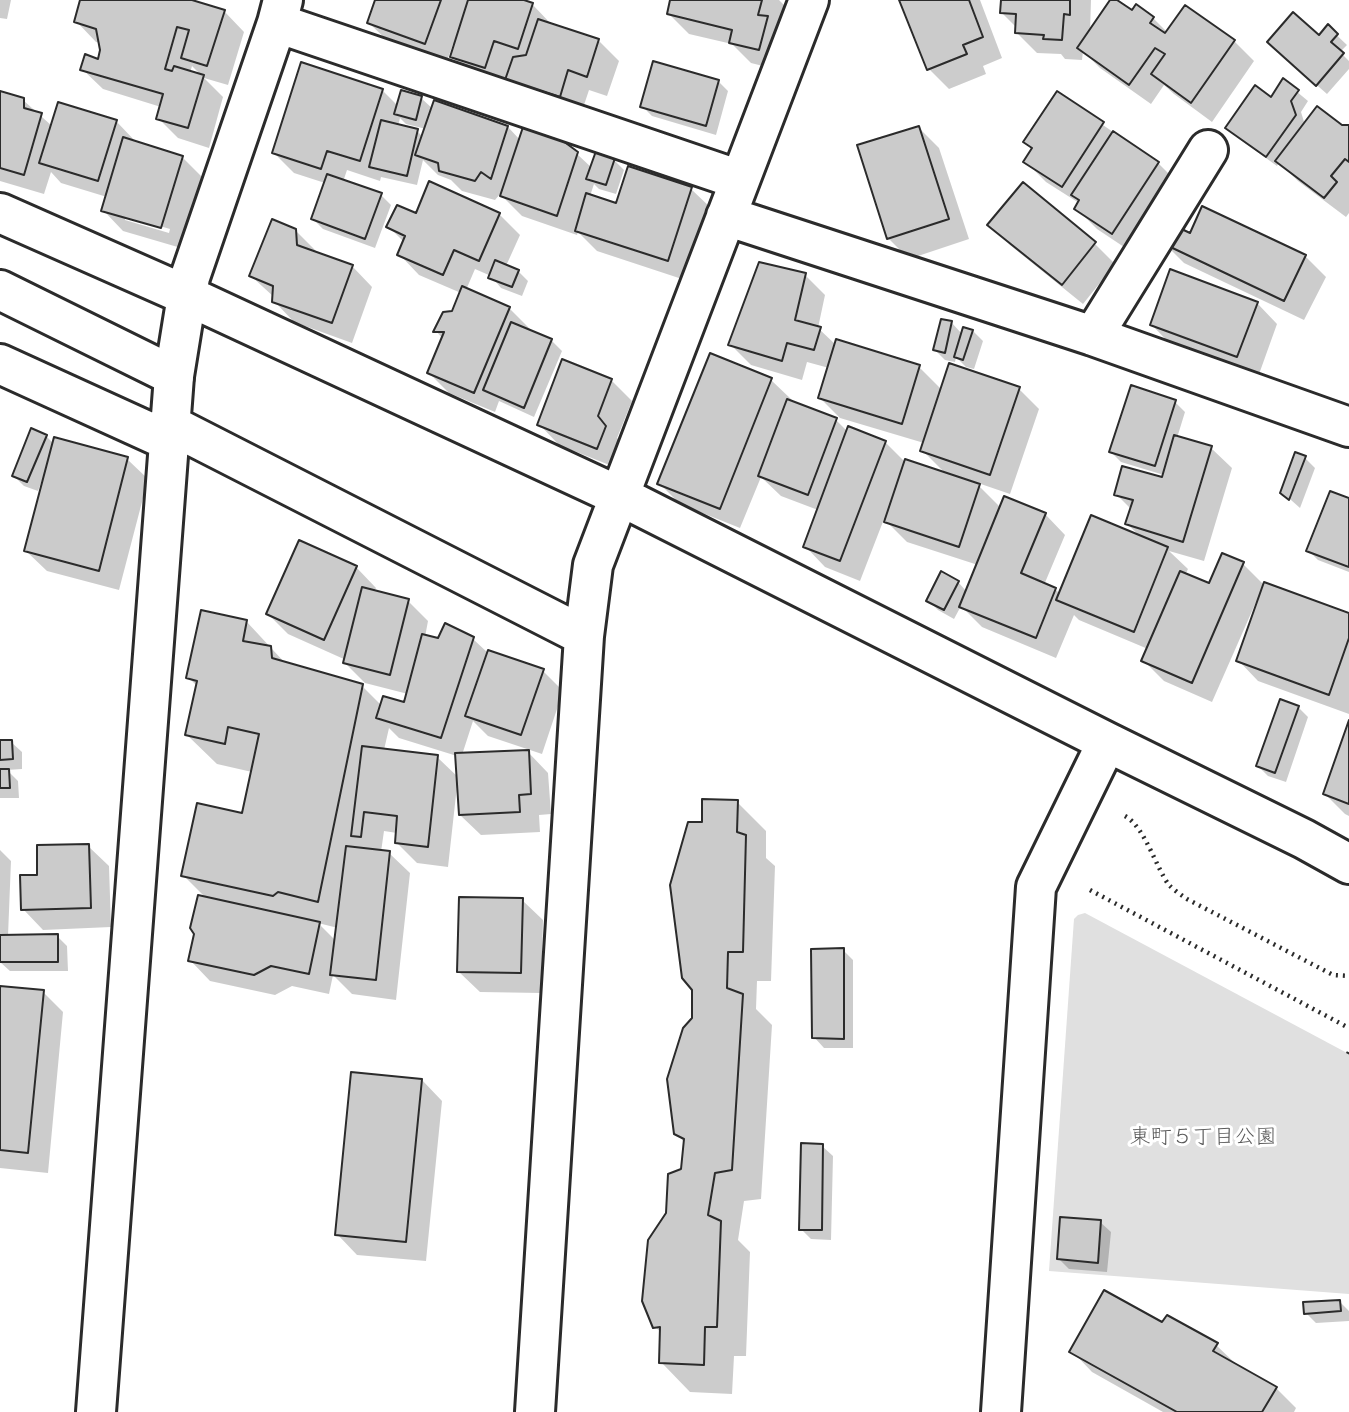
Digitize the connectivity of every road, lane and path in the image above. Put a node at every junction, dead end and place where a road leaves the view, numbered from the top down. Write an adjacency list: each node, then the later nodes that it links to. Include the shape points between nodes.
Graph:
1 (809, 0): 4 (street)
2 (280, 11): 4 (street); 8 (street, via 190,277)
3 (1208, 150): 9 (street)
4 (740, 180): 6 (street)
5 (0, 213): 8 (street)
6 (726, 216): 9 (street); 14 (street)
7 (0, 290): 11 (street)
8 (188, 296): 11 (street); 14 (street)
9 (1093, 336): 12 (street)
10 (0, 364): 13 (street)
11 (159, 368): 13 (street)
12 (1349, 427)
13 (170, 433): 15 (street); 22 (street)
14 (618, 496): 15 (street, via 593,565); 16 (street)
15 (584, 636): 23 (street)
16 (1107, 742): 17 (street); 18 (street)
17 (1083, 791): 19 (street); 20 (path, via 1131,819 1169,885 1186,899 1333,975)
18 (1349, 864)
19 (1046, 866): 21 (path); 24 (street, via 1037,887)
20 (1349, 976)
21 (1349, 1028)
22 (96, 1412)
23 (535, 1412)
24 (1001, 1412)

